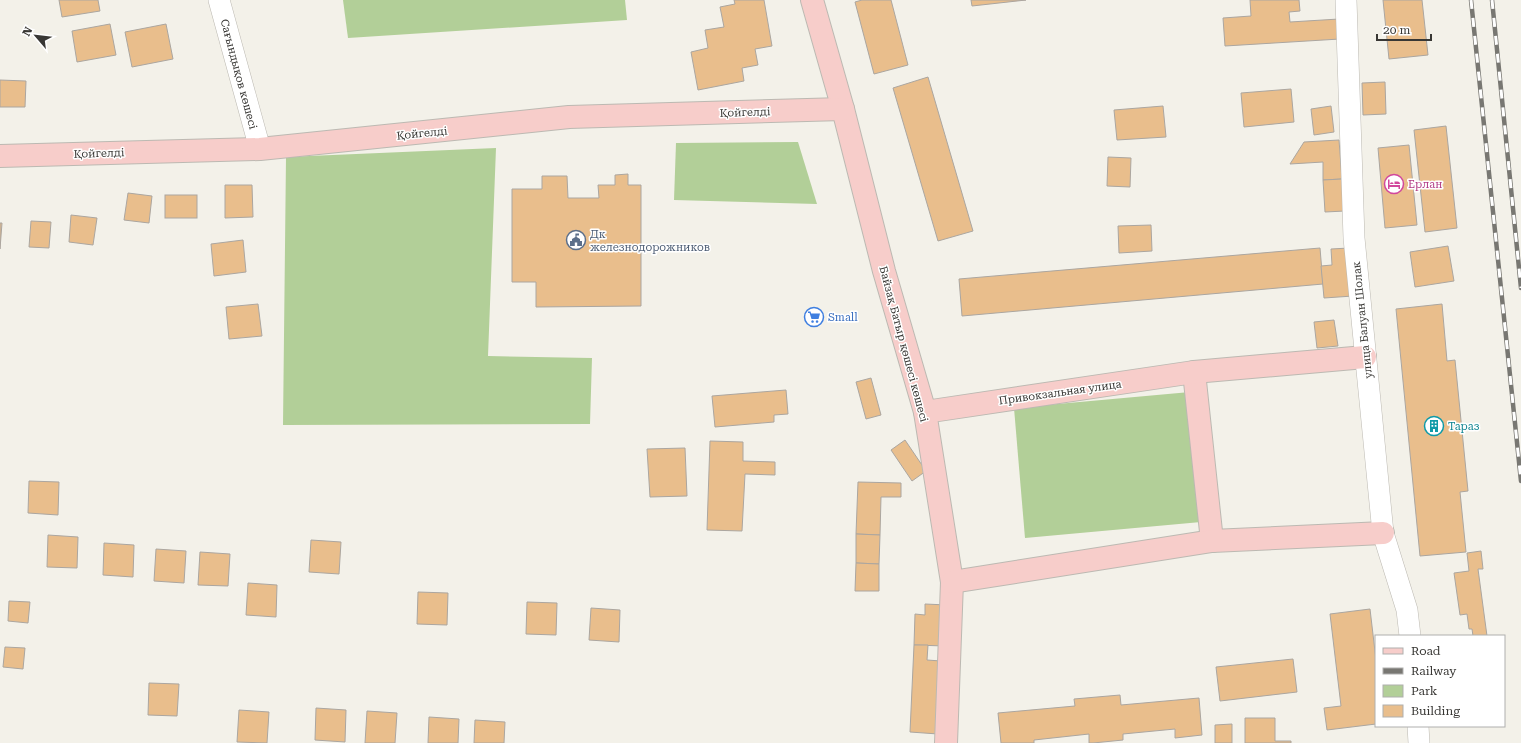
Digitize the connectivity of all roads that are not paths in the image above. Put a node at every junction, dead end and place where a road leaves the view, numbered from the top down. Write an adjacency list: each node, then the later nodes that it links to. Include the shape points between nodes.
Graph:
1 (219, 0): 5 (street, Сағындықов көшесі)
2 (812, 0): 4 (street, Байзақ Батыр қөшесі көшесі)
3 (1346, 0): 7 (street, улица Балуан Шолак, via 1354,238)
4 (843, 109): 5 (street, Қойгелді, via 569,117); 9 (street, Байзақ Батыр қөшесі көшесі, via 884,271)
5 (260, 149): 6 (street, Қойгелді)
6 (0, 156)
7 (1365, 357): 8 (street, Привокзальная улица); 10 (street, улица Балуан Шолак)
8 (1194, 372): 9 (street, Привокзальная улица); 11 (street)
9 (925, 412): 12 (street, Байзақ Батыр қөшесі көшесі)
10 (1383, 532): 11 (street); 13 (street, улица Балуан Шолак, via 1407,610)
11 (1212, 541): 12 (street)
12 (952, 582): 15 (street, Байзақ Батыр қөшесі көшесі)
13 (1410, 635)
14 (1418, 727): 16 (street)
15 (946, 743)
16 (1419, 743)

